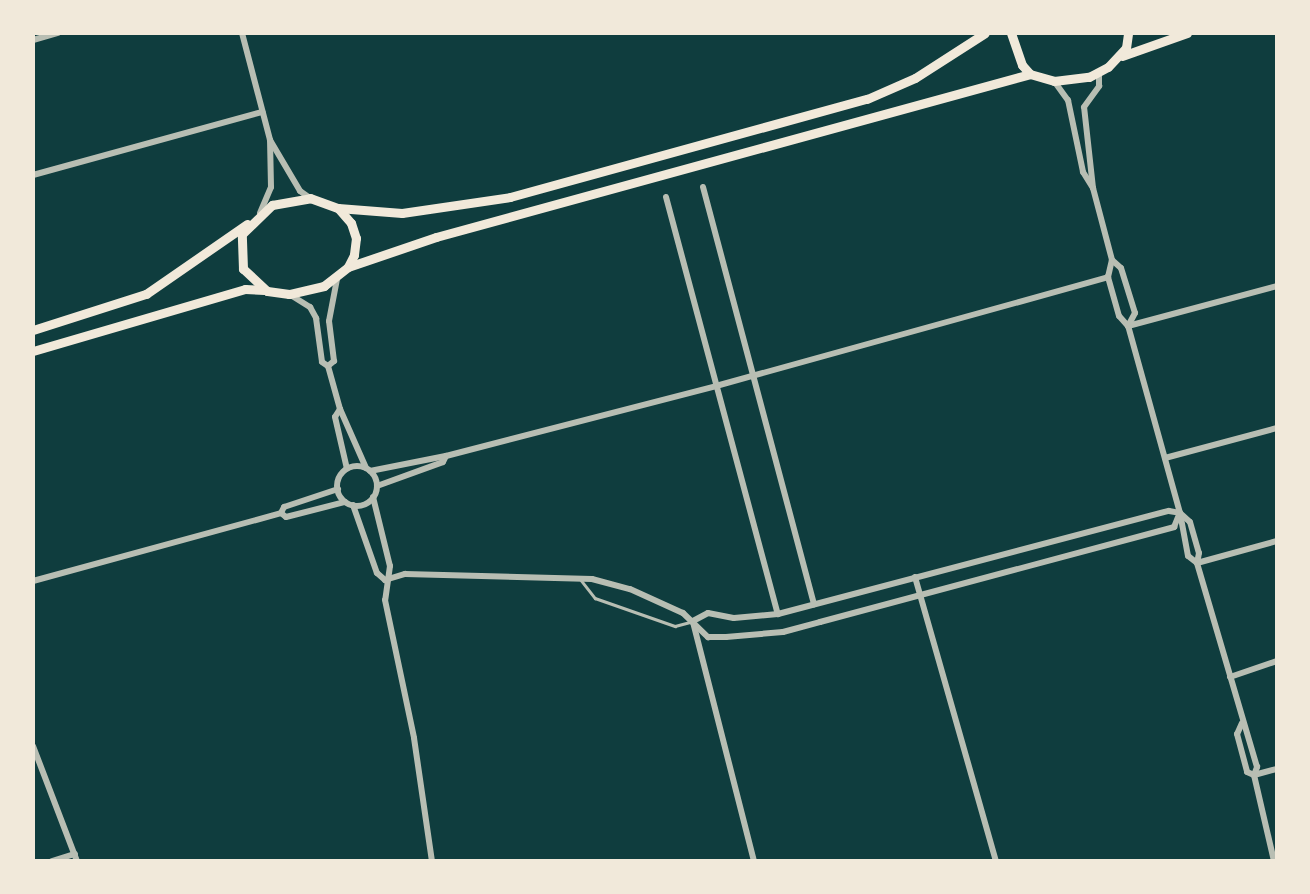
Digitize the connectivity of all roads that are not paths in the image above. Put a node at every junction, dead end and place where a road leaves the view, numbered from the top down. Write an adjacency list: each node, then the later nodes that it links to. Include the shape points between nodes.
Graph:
1 (58, 33): 7 (street)
2 (242, 33): 12 (street)
3 (985, 33): 19 (main road, via 915,78 867,99 510,197 402,213)
4 (1011, 33): 10 (main road, via 1014,54)
5 (1128, 33): 8 (main road, via 1126,48)
6 (1187, 33): 8 (main road)
7 (33, 40)
8 (1117, 58): 9 (main road)
9 (1099, 72): 11 (main road); 16 (street, via 1099,86 1084,107)
10 (1030, 74): 11 (main road); 23 (main road, via 436,237)
11 (1054, 81): 16 (street, via 1068,100 1083,172)
12 (262, 112): 13 (street); 14 (street)
13 (270, 140): 18 (street, via 300,191); 20 (street, via 271,187)
14 (33, 175)
15 (703, 187): 33 (street)
16 (1093, 188): 22 (street)
17 (666, 197): 34 (street)
18 (310, 198): 19 (main road); 20 (main road, via 272,205)
19 (338, 208): 23 (main road, via 356,238)
20 (260, 213): 21 (main road)
21 (248, 223): 27 (main road, via 239,257 250,279); 30 (main road, via 146,294)
22 (1112, 260): 24 (street); 29 (street, via 1121,268 1135,313)
23 (348, 267): 25 (main road)
24 (1108, 277): 29 (street, via 1119,316); 33 (street)
25 (337, 279): 28 (main road); 32 (street, via 329,321 334,361)
26 (1277, 286): 29 (street)
27 (267, 291): 28 (main road); 31 (main road, via 245,289)
28 (289, 294): 32 (street, via 310,307 322,362)
29 (1128, 326): 38 (street)
30 (33, 330)
31 (33, 351)
32 (328, 366): 35 (street)
33 (750, 376): 34 (street); 55 (street)
34 (716, 386): 37 (street); 56 (street)
35 (340, 409): 39 (street, via 335,417); 40 (street)
36 (1277, 428): 38 (street)
37 (446, 457): 40 (street); 41 (street, via 443,463)
38 (1165, 458): 47 (street)
39 (347, 469): 40 (street); 42 (street)
40 (368, 469): 41 (street)
41 (377, 486): 43 (street)
42 (338, 489): 44 (street); 46 (street, via 284,507)
43 (373, 497): 45 (street); 52 (street, via 390,566)
44 (345, 502): 45 (street); 46 (street, via 286,517)
45 (353, 505): 52 (street, via 377,573)
46 (281, 513): 53 (street)
47 (1180, 513): 49 (street, via 1188,556); 49 (street, via 1190,522 1199,553); 50 (street, via 1168,511); 54 (street, via 1174,527)
48 (1277, 541): 49 (street)
49 (1197, 563): 59 (street)
50 (915, 577): 54 (street); 55 (street)
51 (580, 578): 52 (street, via 405,574); 57 (street, via 630,589); 57 (lane, via 595,598 675,626)
52 (385, 580): 67 (street)
53 (33, 581)
54 (921, 593): 57 (street, via 783,632 708,636); 69 (street)
55 (814, 604): 56 (street)
56 (778, 614): 57 (street, via 734,618 708,613)
57 (693, 621): 68 (street)
58 (1277, 661): 59 (street)
59 (1230, 677): 60 (street)
60 (1242, 723): 63 (street, via 1257,767); 63 (street, via 1237,734 1247,772)
61 (33, 746): 65 (street)
62 (1277, 769): 63 (street)
63 (1254, 775): 64 (street)
64 (1274, 846): 70 (street)
65 (76, 857): 66 (street)
66 (52, 861)
67 (432, 861)
68 (754, 861)
69 (996, 861)
70 (1274, 861)

